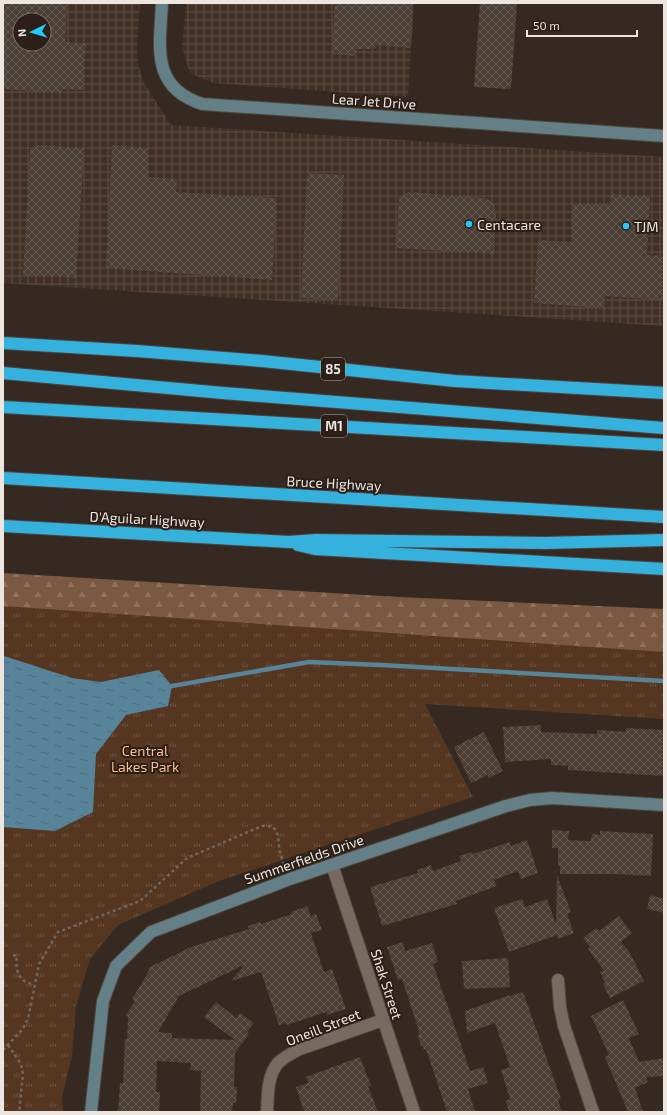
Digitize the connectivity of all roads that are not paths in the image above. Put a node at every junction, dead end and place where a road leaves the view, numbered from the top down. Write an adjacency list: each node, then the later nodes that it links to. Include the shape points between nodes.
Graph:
1 (162, 3): 2 (street, Lear Jet Drive, via 162,68 174,88 202,104)
2 (664, 136)
3 (3, 344): 5 (highway, 85, via 262,361 455,381)
4 (3, 373): 7 (highway)
5 (664, 393)
6 (3, 407): 8 (highway, M1)
7 (664, 428)
8 (664, 445)
9 (3, 478): 10 (highway, Bruce Highway)
10 (664, 517)
11 (3, 526): 13 (highway, D'Aguilar Highway)
12 (664, 540): 13 (highway, via 545,543 316,540)
13 (289, 542): 14 (highway, via 315,549)
14 (664, 569)
15 (664, 805): 16 (street, Summerfields Drive, via 552,798 530,800)
16 (332, 865): 18 (street, Shak Street); 19 (street, Summerfields Drive, via 151,932 116,966 103,1001)
17 (558, 980): 22 (street, via 564,1026)
18 (383, 1020): 20 (street, Oneill Street, via 300,1049 278,1063 272,1073); 21 (street, Shak Street)
19 (91, 1112)
20 (267, 1112)
21 (414, 1112)
22 (593, 1112)

